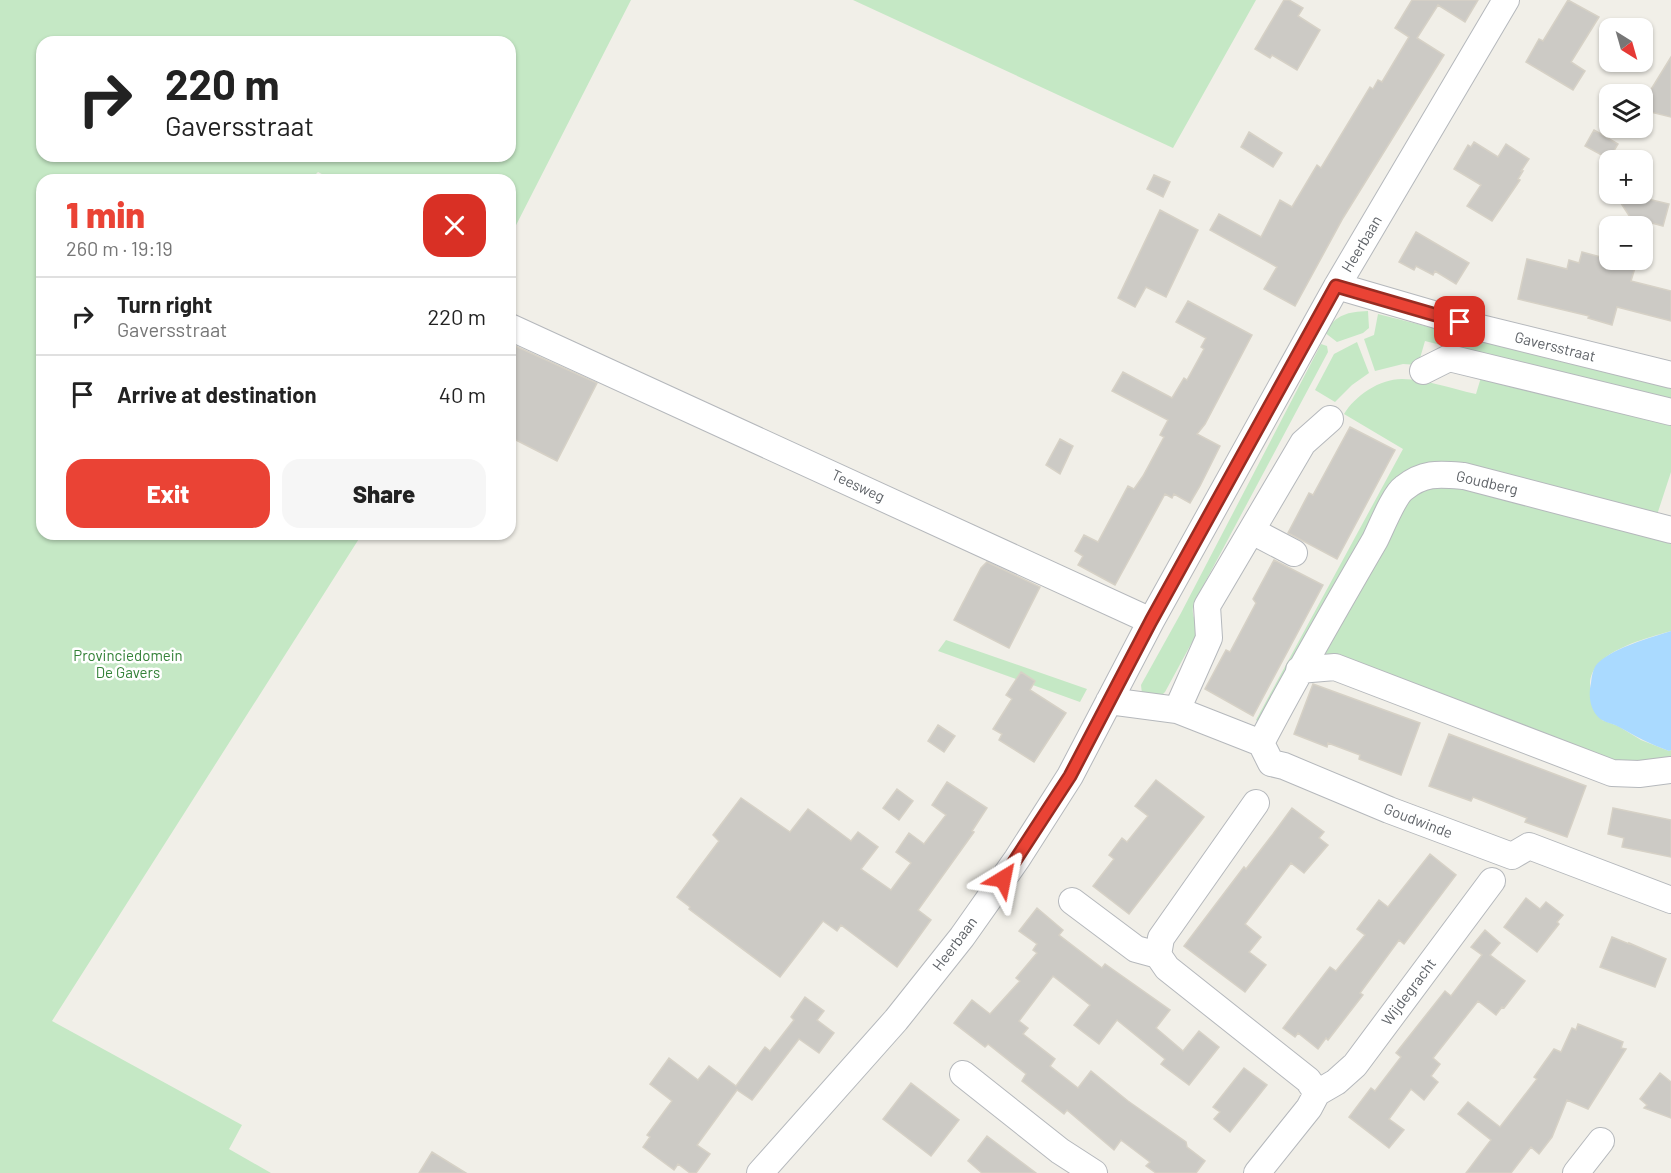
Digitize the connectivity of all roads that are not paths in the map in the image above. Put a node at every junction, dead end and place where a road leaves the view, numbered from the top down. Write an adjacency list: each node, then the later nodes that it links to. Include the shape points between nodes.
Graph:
1 (1506, 0): 2 (street, Heerbaan)
2 (1336, 286): 5 (street, Gaversstraat, via 1481,328); 11 (street, Heerbaan)
3 (516, 330): 11 (street, Teesweg)
4 (1423, 371): 6 (street, via 1449,358)
5 (1671, 375)
6 (1671, 412)
7 (1330, 419): 9 (street, via 1304,443)
8 (1671, 530): 12 (street, Goudberg, via 1464,476 1435,474 1417,479 1401,490)
9 (1252, 531): 10 (street); 14 (street, via 1207,606 1209,638)
10 (1294, 553)
11 (1151, 621): 13 (street, Heerbaan)
12 (1299, 670): 15 (street, Goudberg); 16 (street, via 1335,667 1612,773)
13 (1109, 701): 14 (street); 26 (street, Heerbaan, via 1070,776 962,937 896,1020)
14 (1176, 710): 15 (street)
15 (1261, 743): 20 (street, Goudwinde, via 1271,763 1389,810 1512,856 1529,846)
16 (1671, 770)
17 (1256, 803): 21 (street, via 1161,938)
18 (1492, 881): 23 (street, Wijdegracht, via 1355,1065)
19 (1072, 901): 21 (street, via 1136,949)
20 (1671, 901)
21 (1158, 955): 23 (street, via 1167,968 1308,1080)
22 (963, 1074): 27 (street)
23 (1317, 1093): 25 (street, Wijdegracht)
24 (1600, 1142): 28 (street)
25 (1269, 1169)
26 (760, 1173)
27 (1094, 1173)
28 (1576, 1173)

